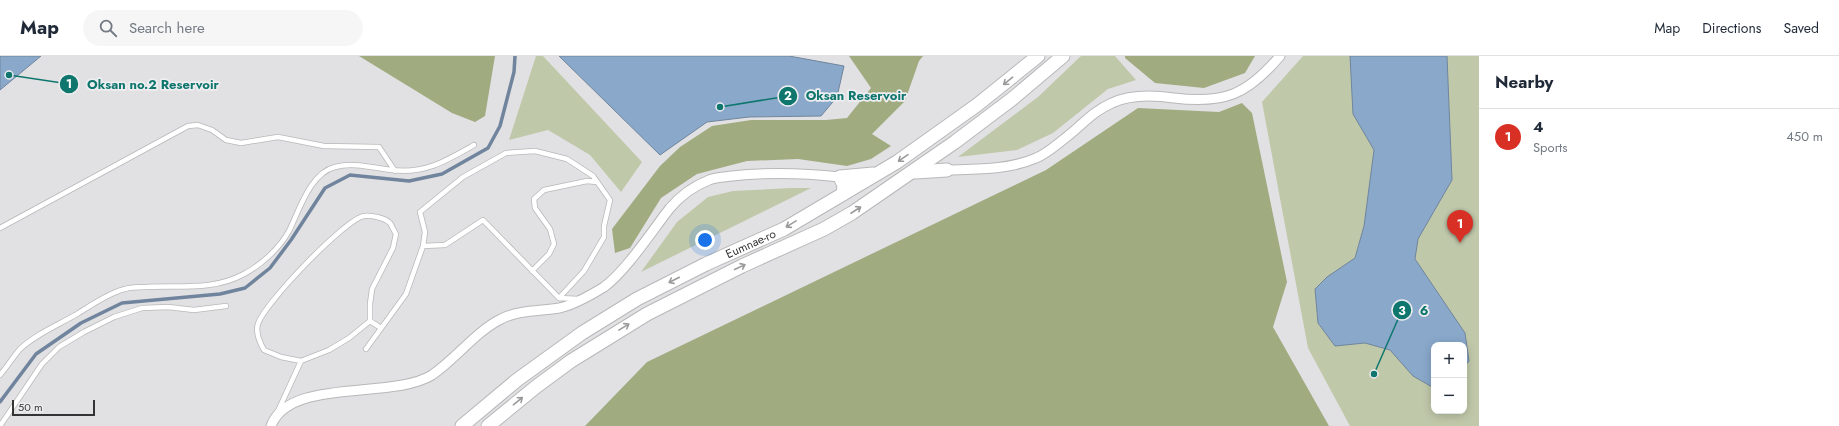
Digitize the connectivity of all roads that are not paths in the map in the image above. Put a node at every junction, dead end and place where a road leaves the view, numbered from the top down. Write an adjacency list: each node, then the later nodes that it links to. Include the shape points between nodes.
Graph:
1 (1038, 56): 9 (street, Eumnae-ro, one-way to 9, via 977,105)
2 (1063, 56): 5 (street, Eumnae-ro, via 1012,99)
3 (1280, 56): 6 (street, via 1249,87 1229,96 1206,100 1148,95 1132,97 1112,103 1096,112 1037,158 1004,167)
4 (474, 145): 7 (lane, via 424,170)
5 (936, 156): 6 (street); 8 (street, Eumnae-ro)
6 (947, 170): 8 (street)
7 (395, 171): 13 (lane, via 379,147 324,146 278,137 241,143 226,140 212,130 198,125 188,126); 23 (lane, via 354,166 334,167 315,179 288,232 271,254 243,274 215,285 124,289 20,349)
8 (913, 172): 27 (street, Eumnae-ro, one-way to 8, via 571,361 647,314 742,266 824,229)
9 (877, 174): 10 (street); 12 (street, Eumnae-ro)
10 (840, 177): 12 (street, via 844,186); 17 (street, via 776,173 710,179 677,199 620,271 605,286)
11 (597, 182): 14 (lane, via 593,176 567,159 535,151 506,153 463,177 420,212 425,232); 15 (lane, via 544,190 534,199 535,208 550,230 554,244 549,254); 16 (lane, via 610,200 604,237 584,271)
12 (843, 194): 26 (street, Eumnae-ro, one-way to 26, via 784,229 631,302 582,333 517,380)
13 (0, 228)
14 (423, 246): 15 (lane, via 444,245 483,220); 20 (lane, via 406,294)
15 (532, 271): 16 (lane)
16 (559, 298): 17 (lane)
17 (582, 299): 24 (street, via 562,307 502,318 431,375 409,384 305,398 288,406)
18 (226, 306): 25 (lane, via 194,310 142,308 114,317 84,332 59,347 42,364)
19 (370, 321): 20 (lane); 22 (lane, via 329,350); 22 (lane, via 372,289 393,248 396,234 389,222 373,216 363,216 343,228 327,243 267,307 257,325 258,339 264,350)
20 (382, 328): 21 (lane)
21 (366, 349)
22 (301, 361): 24 (lane)
23 (0, 375)
24 (273, 423)
25 (0, 426)
26 (462, 426)
27 (488, 426)

